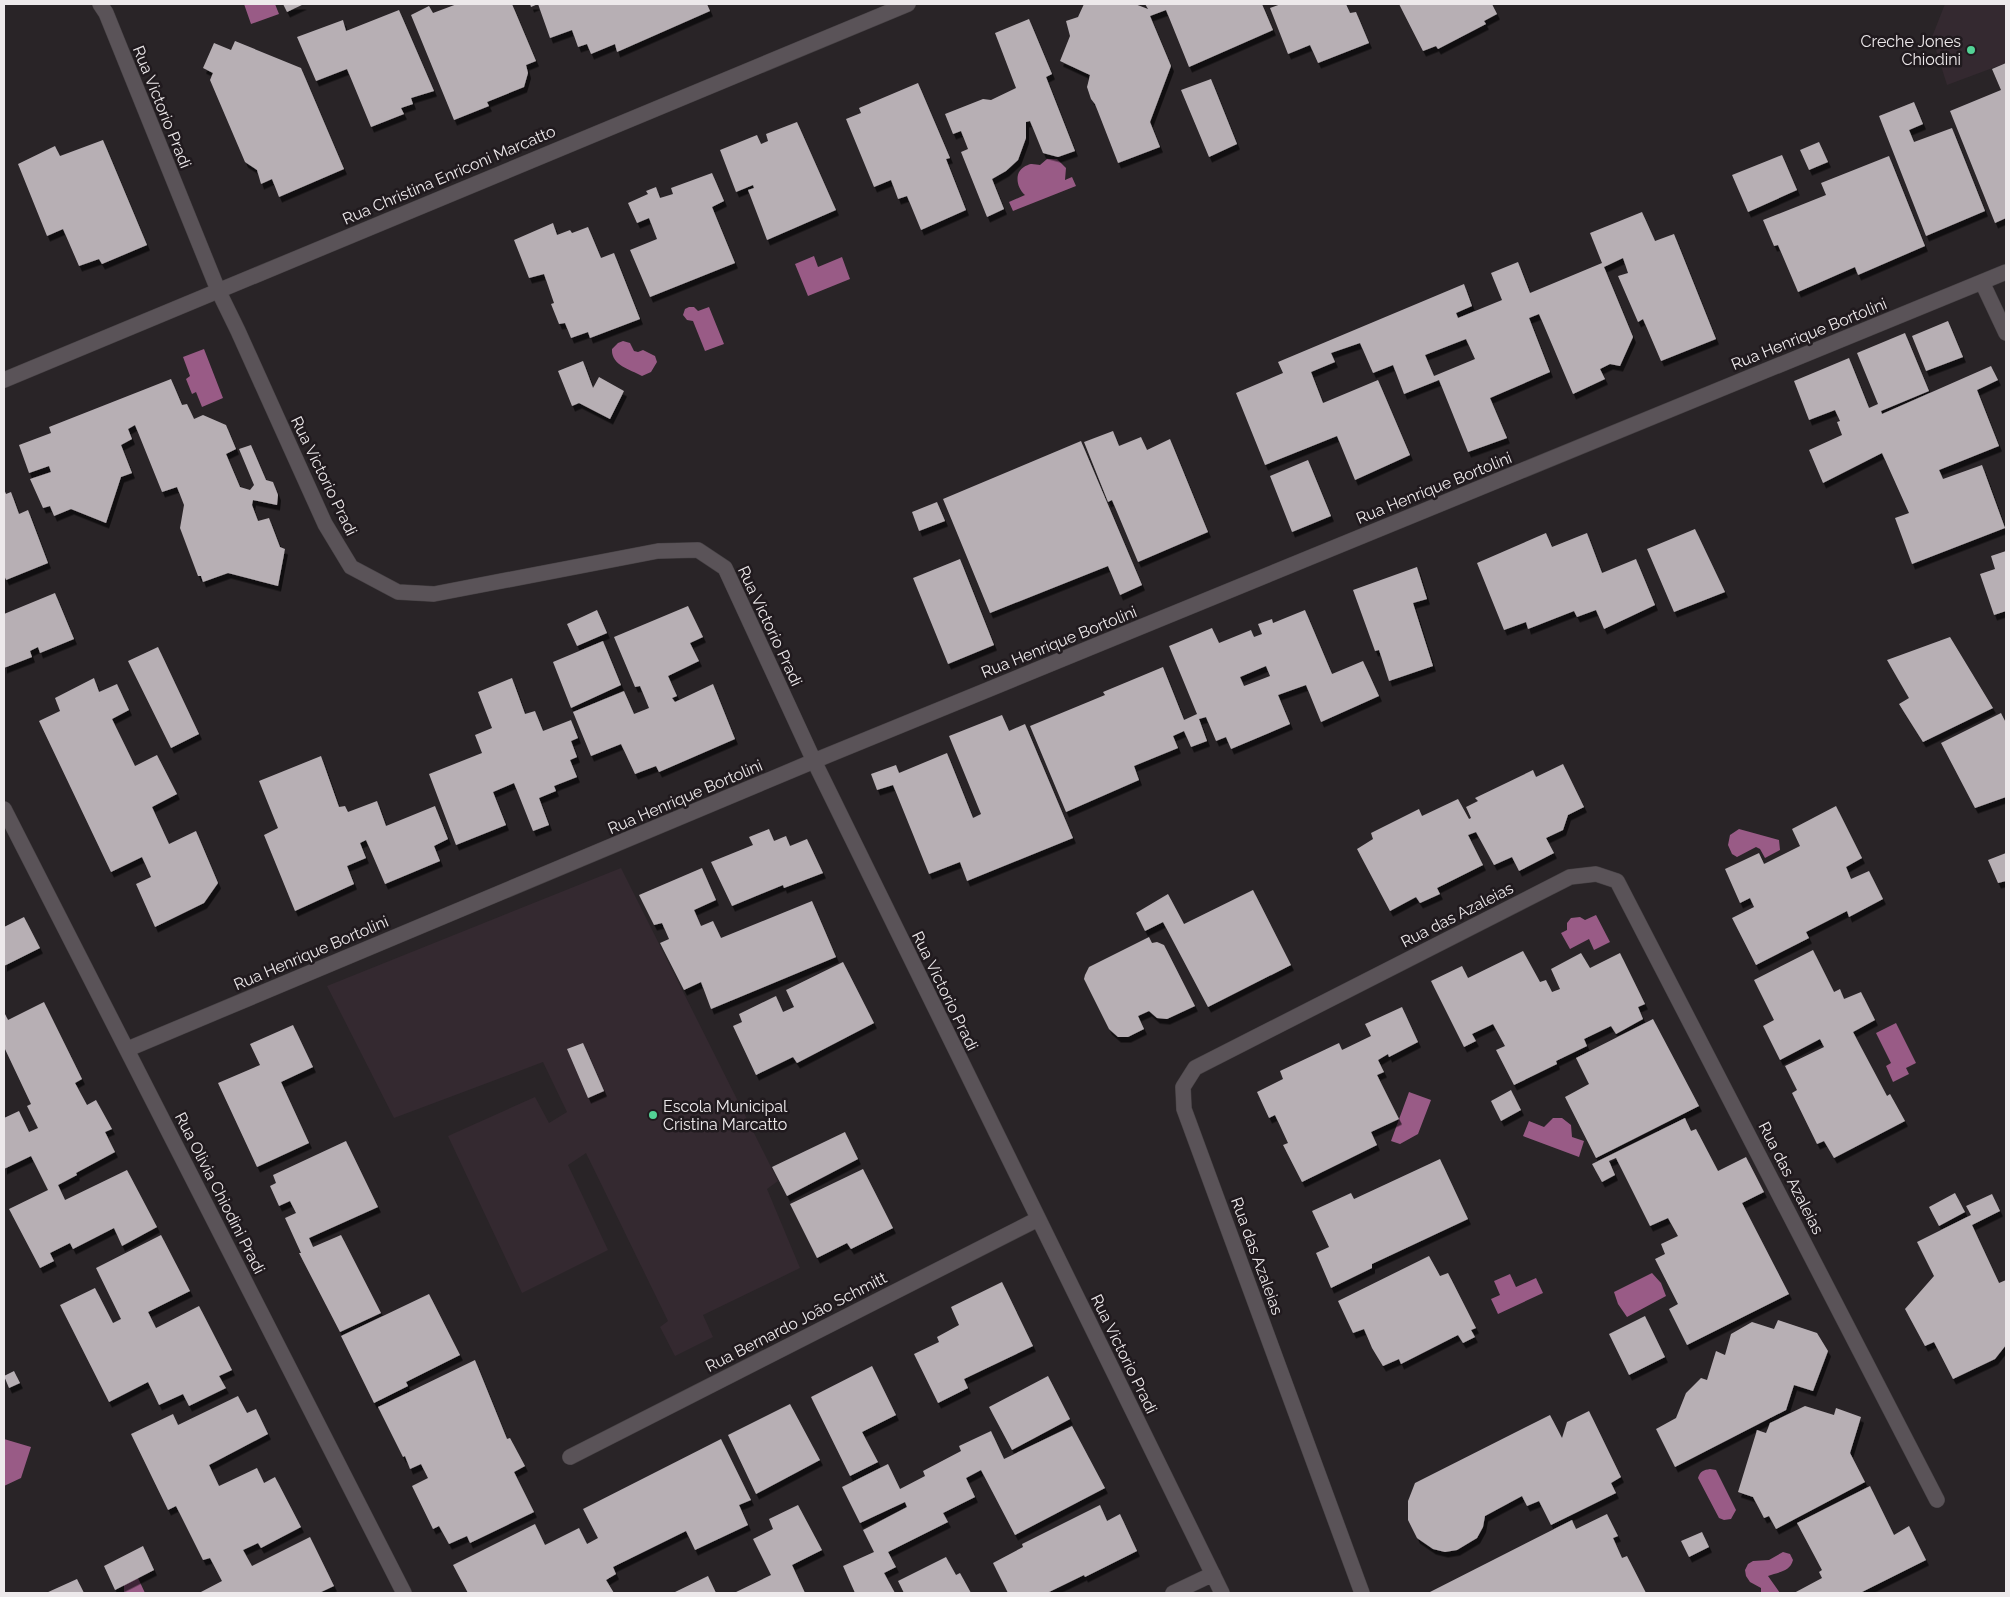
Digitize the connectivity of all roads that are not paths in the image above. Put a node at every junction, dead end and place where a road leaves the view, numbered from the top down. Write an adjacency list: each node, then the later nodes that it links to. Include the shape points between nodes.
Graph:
1 (908, 4): 5 (street, Rua Christina Enriconi Marcatto)
2 (103, 8): 5 (street, Rua Victorio Pradi)
3 (2006, 272): 4 (street, Rua Henrique Bortolini)
4 (1982, 282): 6 (street); 8 (street, Rua Henrique Bortolini)
5 (218, 290): 7 (street, Rua Christina Enriconi Marcatto); 8 (street, Rua Victorio Pradi, via 325,524 351,567 398,592 434,594 658,551 698,550 725,568)
6 (2006, 333)
7 (4, 380)
8 (814, 761): 10 (street, Rua Henrique Bortolini); 11 (street, Rua Victorio Pradi)
9 (4, 809): 10 (street, Rua Olivia Chiodini Pradi)
10 (128, 1049): 15 (street, Rua Olivia Chiodini Pradi)
11 (1038, 1219): 12 (street, Rua Bernardo João Schmitt); 14 (street, Rua Victorio Pradi)
12 (570, 1457)
13 (1937, 1500): 18 (street, Rua das Azaleias, via 1617,881 1596,874 1570,877 1195,1068 1183,1087 1184,1109)
14 (1213, 1574): 16 (street); 17 (street, Rua Victorio Pradi)
15 (404, 1593)
16 (1173, 1593)
17 (1222, 1593)
18 (1362, 1593)

